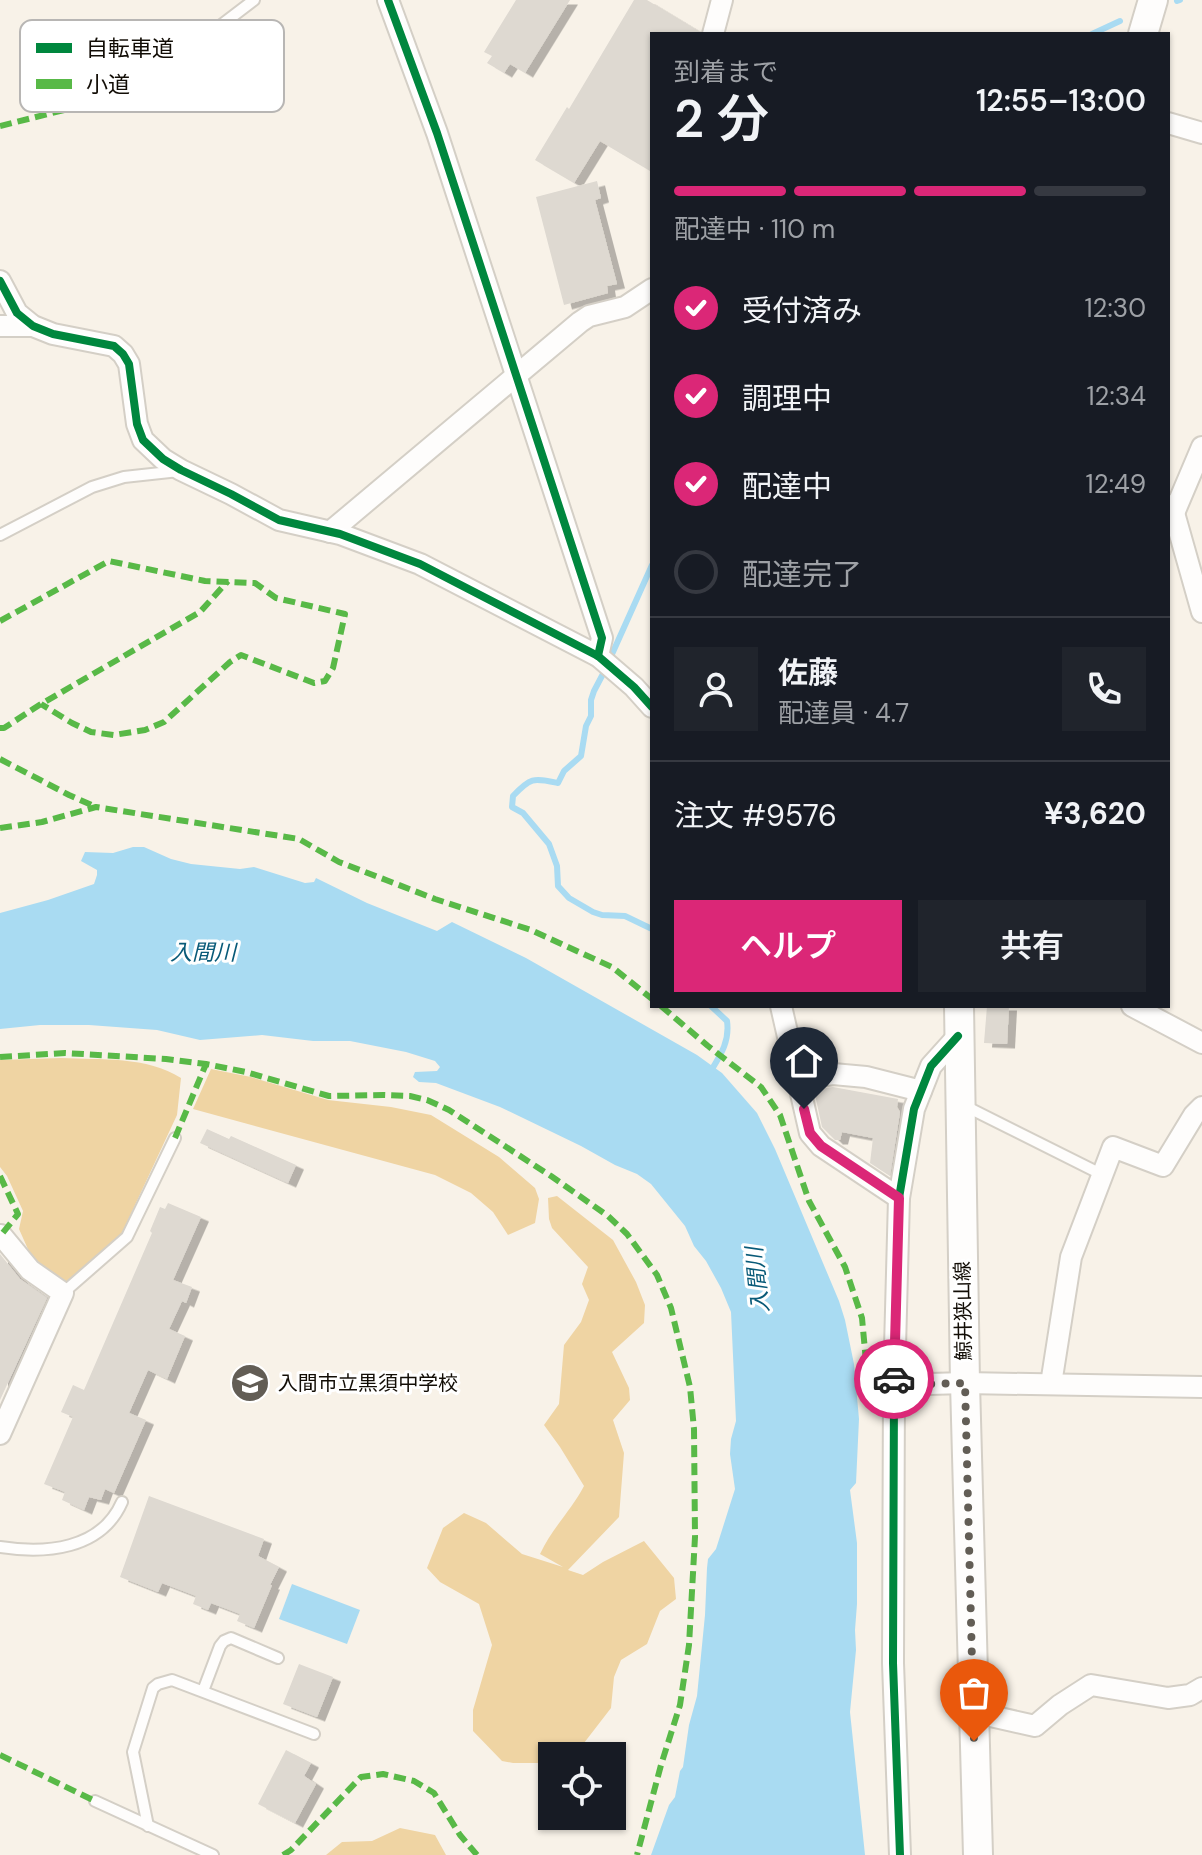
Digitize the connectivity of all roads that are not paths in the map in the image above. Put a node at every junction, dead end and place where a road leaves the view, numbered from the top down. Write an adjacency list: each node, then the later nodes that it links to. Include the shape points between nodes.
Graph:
1 (254, 0): 6 (lane)
2 (370, 0): 5 (street)
3 (722, 0): 7 (street)
4 (1153, 0): 8 (main road)
5 (390, 4): 15 (street)
6 (228, 20)
7 (714, 32)
8 (1144, 32)
9 (1170, 124): 10 (street)
10 (1202, 133)
11 (0, 281): 14 (street, via 17,313)
12 (650, 290): 15 (street, via 625,307 589,316)
13 (0, 326): 14 (street)
14 (33, 326): 17 (street, via 114,346 123,354 143,440)
15 (516, 375): 19 (street); 22 (street, via 602,638)
16 (1202, 447): 18 (street)
17 (181, 470): 19 (street, via 279,520); 20 (lane, via 92,487)
18 (1171, 509): 21 (street)
19 (330, 532): 22 (street, via 420,564)
20 (0, 535)
21 (1202, 612)
22 (598, 656): 23 (street)
23 (650, 705)
24 (781, 1008): 29 (street)
25 (959, 1008): 27 (main road, 鯨井狭山線)
26 (1136, 1008): 28 (street)
27 (958, 1036): 30 (street, via 931,1066); 31 (main road, 鯨井狭山線)
28 (1202, 1043)
29 (798, 1079): 30 (street, via 866,1077); 35 (street, via 815,1140)
30 (921, 1091): 35 (street)
31 (959, 1103): 34 (lane); 38 (main road, 鯨井狭山線)
32 (1202, 1107): 34 (street, via 1163,1166 1113,1147)
33 (175, 1138): 37 (lane, via 127,1237)
34 (1103, 1175): 39 (street, via 1071,1257)
35 (899, 1198): 40 (street)
36 (0, 1236): 37 (street, via 30,1270)
37 (63, 1293): 42 (street)
38 (965, 1383): 39 (street); 40 (street); 48 (main road, 鯨井狭山線)
39 (1051, 1384): 41 (street)
40 (894, 1385): 53 (street, via 893,1663)
41 (1202, 1387)
42 (0, 1434)
43 (122, 1502): 44 (lane, via 104,1528 88,1538 49,1550)
44 (0, 1547)
45 (278, 1658): 47 (lane, via 227,1639)
46 (1202, 1688): 48 (street, via 1168,1698 1091,1685 1035,1726)
47 (203, 1691): 49 (lane); 51 (lane, via 172,1680 153,1688 133,1752)
48 (973, 1712): 54 (main road, 鯨井狭山線)
49 (314, 1734)
50 (95, 1801): 51 (lane)
51 (148, 1826): 52 (lane)
52 (213, 1855)
53 (900, 1855)
54 (978, 1855)

